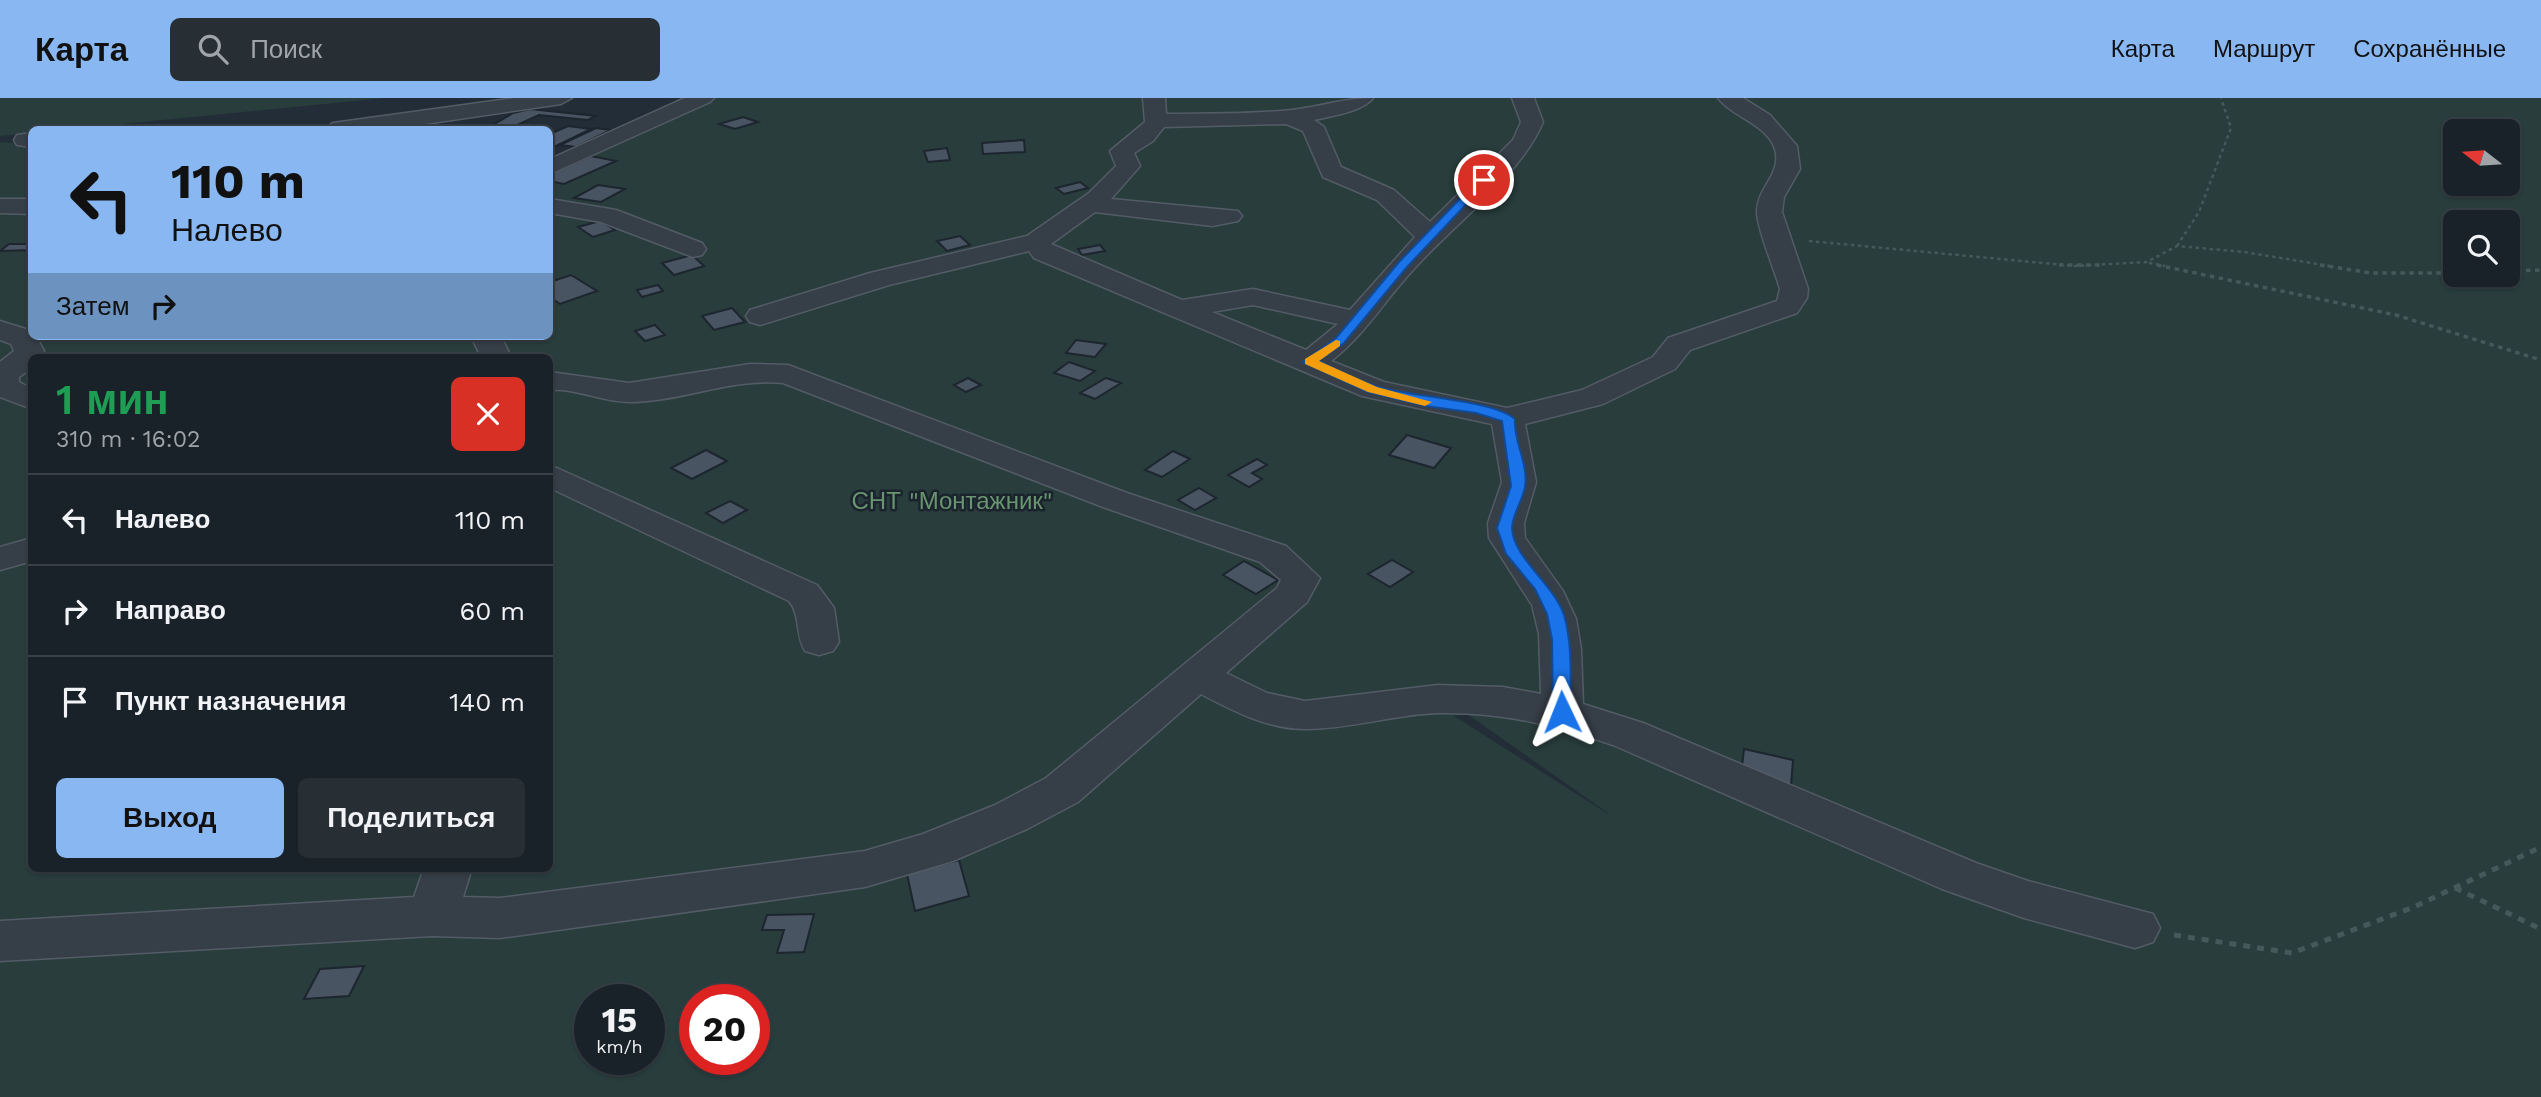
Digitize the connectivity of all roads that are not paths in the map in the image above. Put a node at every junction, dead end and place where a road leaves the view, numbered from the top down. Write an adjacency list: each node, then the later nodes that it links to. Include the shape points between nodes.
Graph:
1 (561, 98): 10 (street)
2 (703, 98): 8 (street)
3 (1362, 98): 9 (street)
4 (1523, 98): 17 (street, via 1532,122 1523,143)
5 (1728, 98): 28 (street, via 1762,120 1786,146 1788,169 1769,212 1794,289 1787,307 1679,344 1664,363 1592,397)
6 (639, 102): 8 (street)
7 (1155, 109): 9 (street); 12 (street, via 1151,131 1122,151 1128,166)
8 (672, 112): 11 (street)
9 (1287, 117): 17 (street, via 1312,127 1331,172 1377,187 1409,212)
10 (362, 126)
11 (553, 166)
12 (1089, 204): 16 (street, via 1212,218); 18 (street)
13 (0, 206): 15 (street)
14 (553, 206): 19 (street, via 607,215)
15 (28, 207)
16 (1230, 216)
17 (1428, 236): 22 (street)
18 (1036, 242): 20 (street, via 1042,252 1057,260); 21 (street, via 880,279)
19 (693, 249)
20 (1181, 309): 22 (street, via 1253,297); 24 (street)
21 (760, 316)
22 (1357, 320): 24 (street, via 1340,341)
23 (0, 330): 25 (street, via 23,338 29,351)
24 (1309, 362): 28 (street, via 1373,389)
25 (2, 374): 27 (street, via 4,385)
26 (553, 381): 33 (street, via 618,393 750,372 788,374 1115,500 1273,554 1291,567 1301,578 1293,593)
27 (28, 398)
28 (1508, 419): 34 (street, via 1519,486 1505,528 1513,554 1542,587 1555,614)
29 (553, 476): 32 (street, via 803,593 816,608)
30 (28, 550): 31 (street)
31 (0, 559)
32 (819, 642)
33 (1198, 676): 34 (street, via 1256,705 1305,715 1452,699 1503,701); 36 (street, via 1062,790 1012,817 936,848 865,869 697,892 500,918)
34 (1562, 712): 37 (street, via 1628,734 1959,876 2024,899)
35 (447, 872): 36 (street)
36 (432, 916): 38 (street)
37 (2135, 928)
38 (0, 941)

